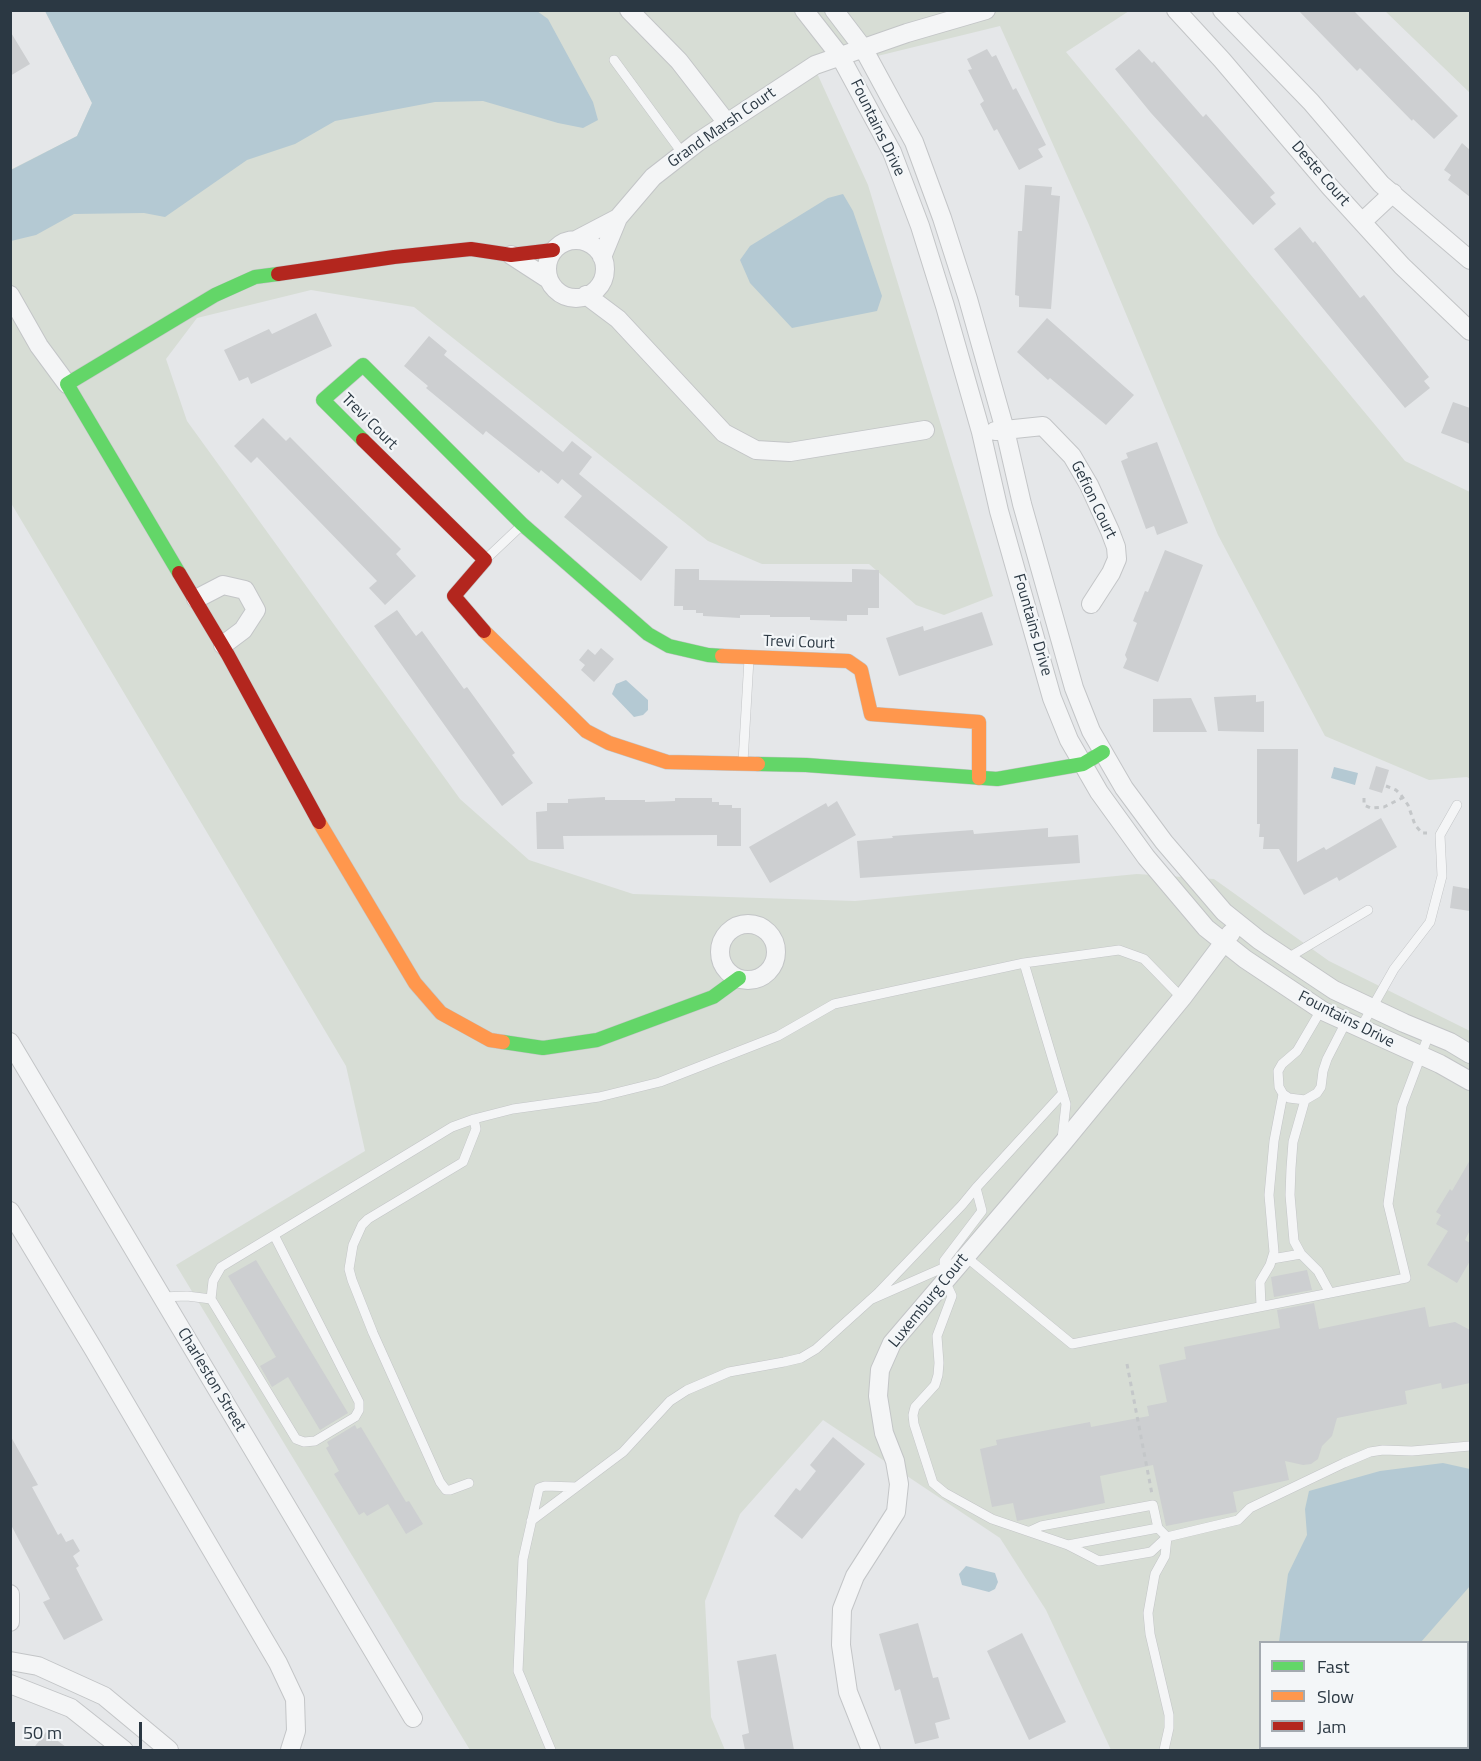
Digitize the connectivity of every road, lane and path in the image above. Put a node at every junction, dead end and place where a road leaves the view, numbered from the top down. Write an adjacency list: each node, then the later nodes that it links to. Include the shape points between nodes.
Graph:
1 (629, 10): 11 (street, via 679,61)
2 (804, 10): 9 (street, Fountains Drive)
3 (834, 10): 8 (street, Fountains Drive)
4 (986, 10): 8 (street)
5 (1176, 10): 7 (street, Deste Court)
6 (1222, 10): 13 (street)
7 (1191, 17): 15 (street, Deste Court)
8 (863, 48): 9 (street); 29 (street, Fountains Drive, via 914,142 968,299)
9 (840, 56): 11 (street, Grand Marsh Court, via 815,65); 30 (street, Fountains Drive, via 892,152 945,306)
10 (614, 60): 12 (lane)
11 (727, 123): 12 (street, Grand Marsh Court)
12 (683, 154): 14 (street, Grand Marsh Court, via 654,177)
13 (1393, 193): 15 (street); 20 (street)
14 (618, 218): 16 (street, Grand Marsh Court); 19 (street, Grand Marsh Court)
15 (1362, 222): 26 (street, Deste Court)
16 (576, 240): 17 (street); 19 (street, via 589,243)
17 (553, 250): 18 (street); 21 (street, via 548,259)
18 (511, 255): 21 (street); 27 (street, via 471,249 255,277 215,295)
19 (602, 257): 22 (street)
20 (1470, 260)
21 (548, 279): 24 (street, via 568,297)
22 (602, 282): 24 (street); 25 (street)
23 (10, 295): 27 (street, via 39,346)
24 (586, 296): 25 (street)
25 (618, 319): 28 (street, via 724,433 756,450 789,452)
26 (1470, 331)
27 (67, 384): 33 (street)
28 (926, 430)
29 (1005, 430): 30 (street, Gefion Court); 34 (street, Gefion Court, via 1043,426 1072,456 1089,485 1110,531 1117,559); 37 (street, Fountains Drive, via 1074,688)
30 (981, 432): 39 (street, Fountains Drive, via 1052,698)
31 (522, 524): 32 (lane); 32 (street, Trevi Court, via 363,365 323,400); 36 (street, Trevi Court, via 648,634 669,646 708,655)
32 (484, 561): 38 (street, via 454,596 491,639 586,731 619,747 667,762)
33 (196, 599): 35 (street); 35 (street, via 223,585 245,590 256,610 243,630)
34 (1090, 604)
35 (223, 645): 51 (street, via 328,838 415,983 441,1013 490,1040 543,1048 597,1040 713,997)
36 (750, 657): 38 (lane); 40 (street, Trevi Court, via 848,661 861,670 871,714 979,722)
37 (1103, 752): 39 (street); 47 (street, Fountains Drive, via 1164,842)
38 (742, 764): 40 (street)
39 (1083, 764): 40 (street, via 997,779); 48 (street, Fountains Drive, via 1146,858 1206,928)
40 (979, 778)
41 (1386, 786): 43 (path)
42 (1364, 798): 43 (path, via 1364,805 1371,808 1384,807)
43 (1402, 798): 45 (path, via 1422,833)
44 (1457, 805): 45 (lane)
45 (1440, 835): 53 (lane, via 1442,876 1430,922 1394,969)
46 (1368, 910): 49 (lane)
47 (1239, 924): 48 (street, Luxemburg Court); 49 (street, Fountains Drive)
48 (1224, 942): 52 (street, Luxemburg Court); 54 (street, Fountains Drive)
49 (1286, 959): 53 (street, Fountains Drive)
50 (1024, 963): 52 (lane, via 1119,950 1144,959); 61 (lane); 64 (lane, via 834,1004 778,1036 660,1082)
51 (739, 978)
52 (1182, 998): 65 (street, Luxemburg Court)
53 (1371, 1008): 55 (lane); 56 (street, Fountains Drive)
54 (1321, 1010): 55 (street, Fountains Drive); 62 (lane, via 1298,1051 1278,1071)
55 (1353, 1026): 59 (street, Fountains Drive); 63 (lane, via 1327,1059 1321,1087)
56 (1429, 1034): 58 (street, Fountains Drive); 59 (lane)
57 (10, 1042): 74 (street, Charleston Street)
58 (1470, 1054)
59 (1420, 1056): 60 (street, Fountains Drive); 73 (lane, via 1402,1106 1388,1204 1406,1278)
60 (1470, 1081)
61 (1063, 1093): 65 (lane, via 1066,1104); 66 (lane)
62 (1283, 1094): 63 (lane, via 1297,1101); 71 (lane, via 1269,1195)
63 (1305, 1100): 69 (lane, via 1293,1142 1290,1177 1294,1241)
64 (474, 1119): 68 (lane, via 452,1127); 80 (lane, via 476,1129 463,1162 368,1219 356,1236 350,1257 352,1280 437,1476 450,1490)
65 (1062, 1144): 70 (street, Luxemburg Court)
66 (976, 1188): 72 (lane, via 982,1211 944,1261); 76 (lane)
67 (10, 1211): 95 (street, via 278,1663 295,1699 296,1731)
68 (274, 1235): 75 (lane, via 221,1267 213,1281); 75 (lane, via 359,1402 355,1417 315,1441 296,1439)
69 (1301, 1254): 71 (lane); 73 (lane, via 1318,1271)
70 (966, 1256): 72 (street, Luxemburg Court); 77 (lane, via 1072,1344)
71 (1272, 1259): 77 (lane, via 1260,1282)
72 (944, 1275): 76 (lane); 85 (lane, via 952,1296 936,1336 938,1375 913,1415 928,1474 933,1484 992,1519); 97 (street, Luxemburg Court, via 892,1343 880,1370 878,1395 884,1433 899,1485 896,1512 855,1576 842,1609 841,1645 848,1692)
73 (1329, 1293): 77 (lane)
74 (161, 1297): 75 (lane); 92 (street, Charleston Street)
75 (211, 1299)
76 (870, 1300): 81 (lane, via 824,1343 801,1358 729,1372 687,1390 670,1401 623,1452)
77 (1261, 1306)
78 (1127, 1364): 82 (path)
79 (1470, 1446): 86 (lane, via 1371,1452 1250,1508 1238,1520)
80 (469, 1483)
81 (576, 1487): 83 (lane); 83 (lane, via 539,1488)
82 (1153, 1505): 84 (lane); 85 (lane)
83 (531, 1521): 96 (lane, via 523,1559 518,1671)
84 (1158, 1528): 86 (lane); 87 (lane)
85 (1030, 1531): 87 (lane)
86 (1167, 1537): 87 (lane, via 1152,1552 1099,1561); 98 (lane, via 1148,1613 1169,1715)
87 (1068, 1545)
88 (10, 1594): 89 (street)
89 (10, 1622)
90 (10, 1661): 94 (street, via 38,1666 104,1696)
91 (10, 1684): 93 (street, via 71,1708)
92 (413, 1718)
93 (124, 1750)
94 (169, 1750)
95 (290, 1750)
96 (551, 1750)
97 (871, 1750)
98 (1164, 1750)

